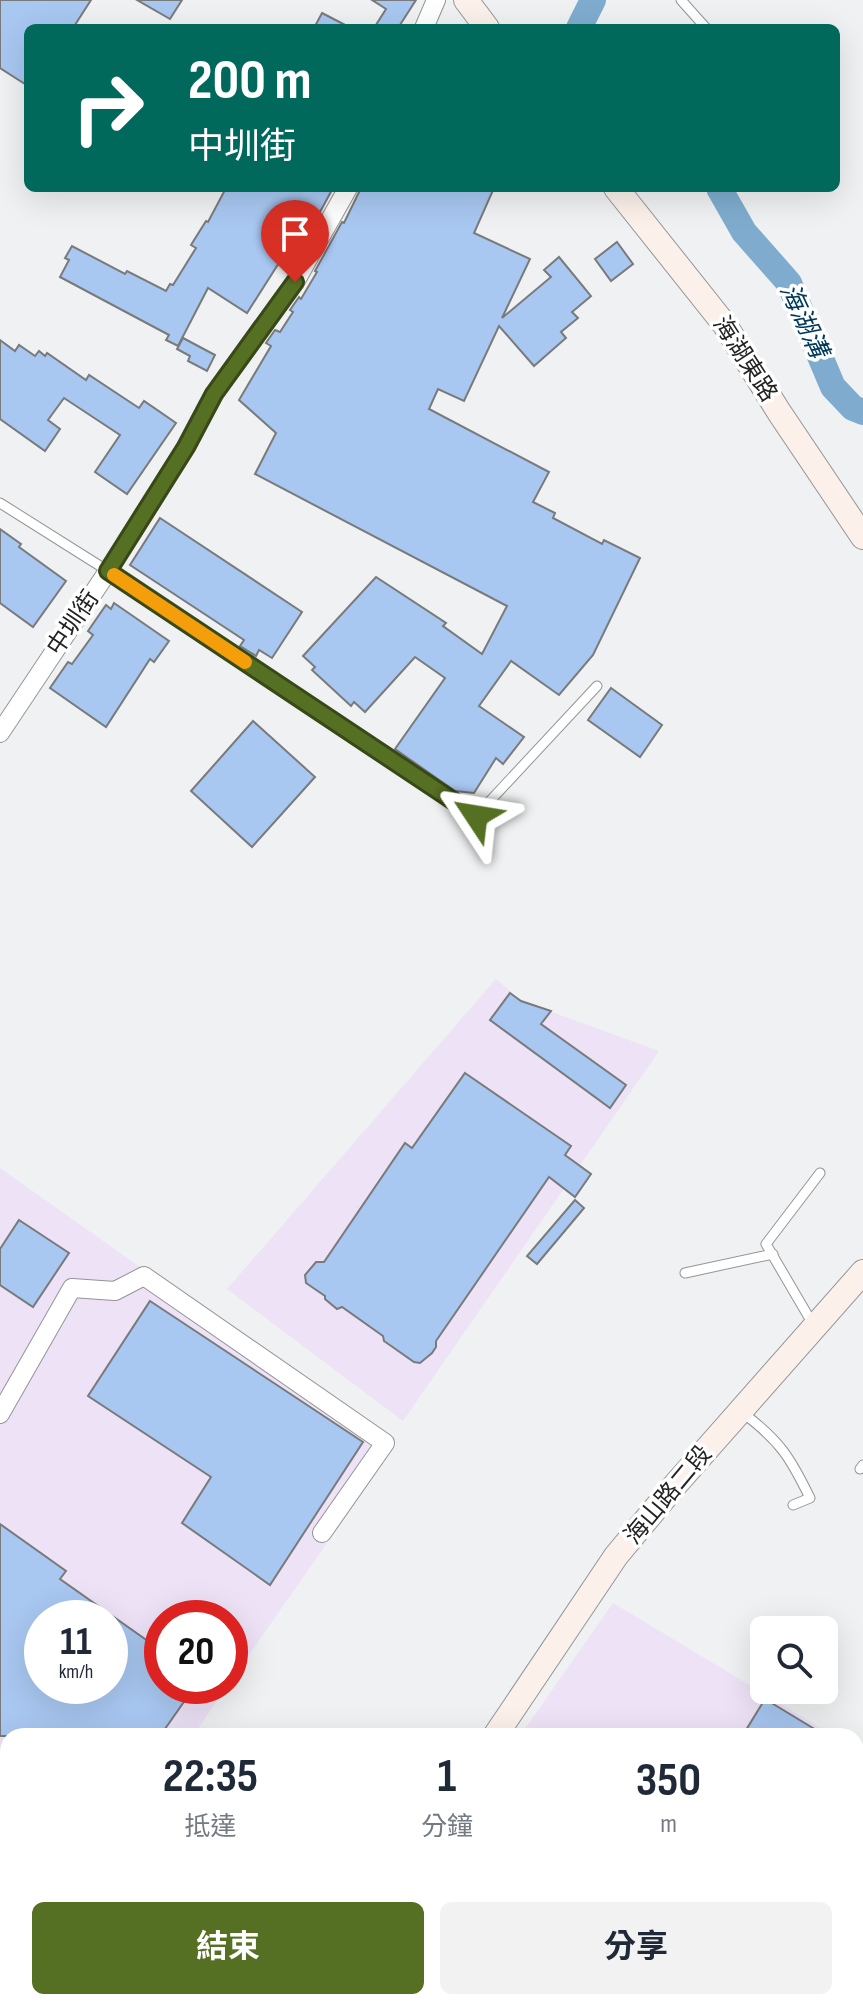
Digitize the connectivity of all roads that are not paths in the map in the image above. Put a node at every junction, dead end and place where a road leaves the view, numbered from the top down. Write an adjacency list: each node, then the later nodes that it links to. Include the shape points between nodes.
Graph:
1 (436, 0): 4 (street)
2 (466, 0): 5 (main road)
3 (681, 0): 6 (lane)
4 (426, 24)
5 (484, 24)
6 (702, 24)
7 (346, 192): 11 (street, 中圳街, via 295,282 214,394)
8 (619, 192): 10 (main road, 海湖東路, via 725,325)
9 (0, 503): 11 (lane)
10 (863, 537)
11 (108, 571): 12 (lane, via 476,816); 13 (street, 中圳街)
12 (597, 686)
13 (0, 733)
14 (820, 1173): 15 (lane, via 766,1244)
15 (773, 1254): 17 (lane); 18 (lane)
16 (863, 1272): 18 (main road, 海山路二段)
17 (685, 1273)
18 (814, 1326): 19 (main road, 海山路二段)
19 (740, 1411): 21 (lane, via 771,1435 791,1460 810,1498); 23 (main road, 海山路二段, via 616,1556)
20 (0, 1414): 22 (street, via 72,1288 115,1291 144,1276 385,1443)
21 (793, 1505)
22 (322, 1533)
23 (500, 1728)

